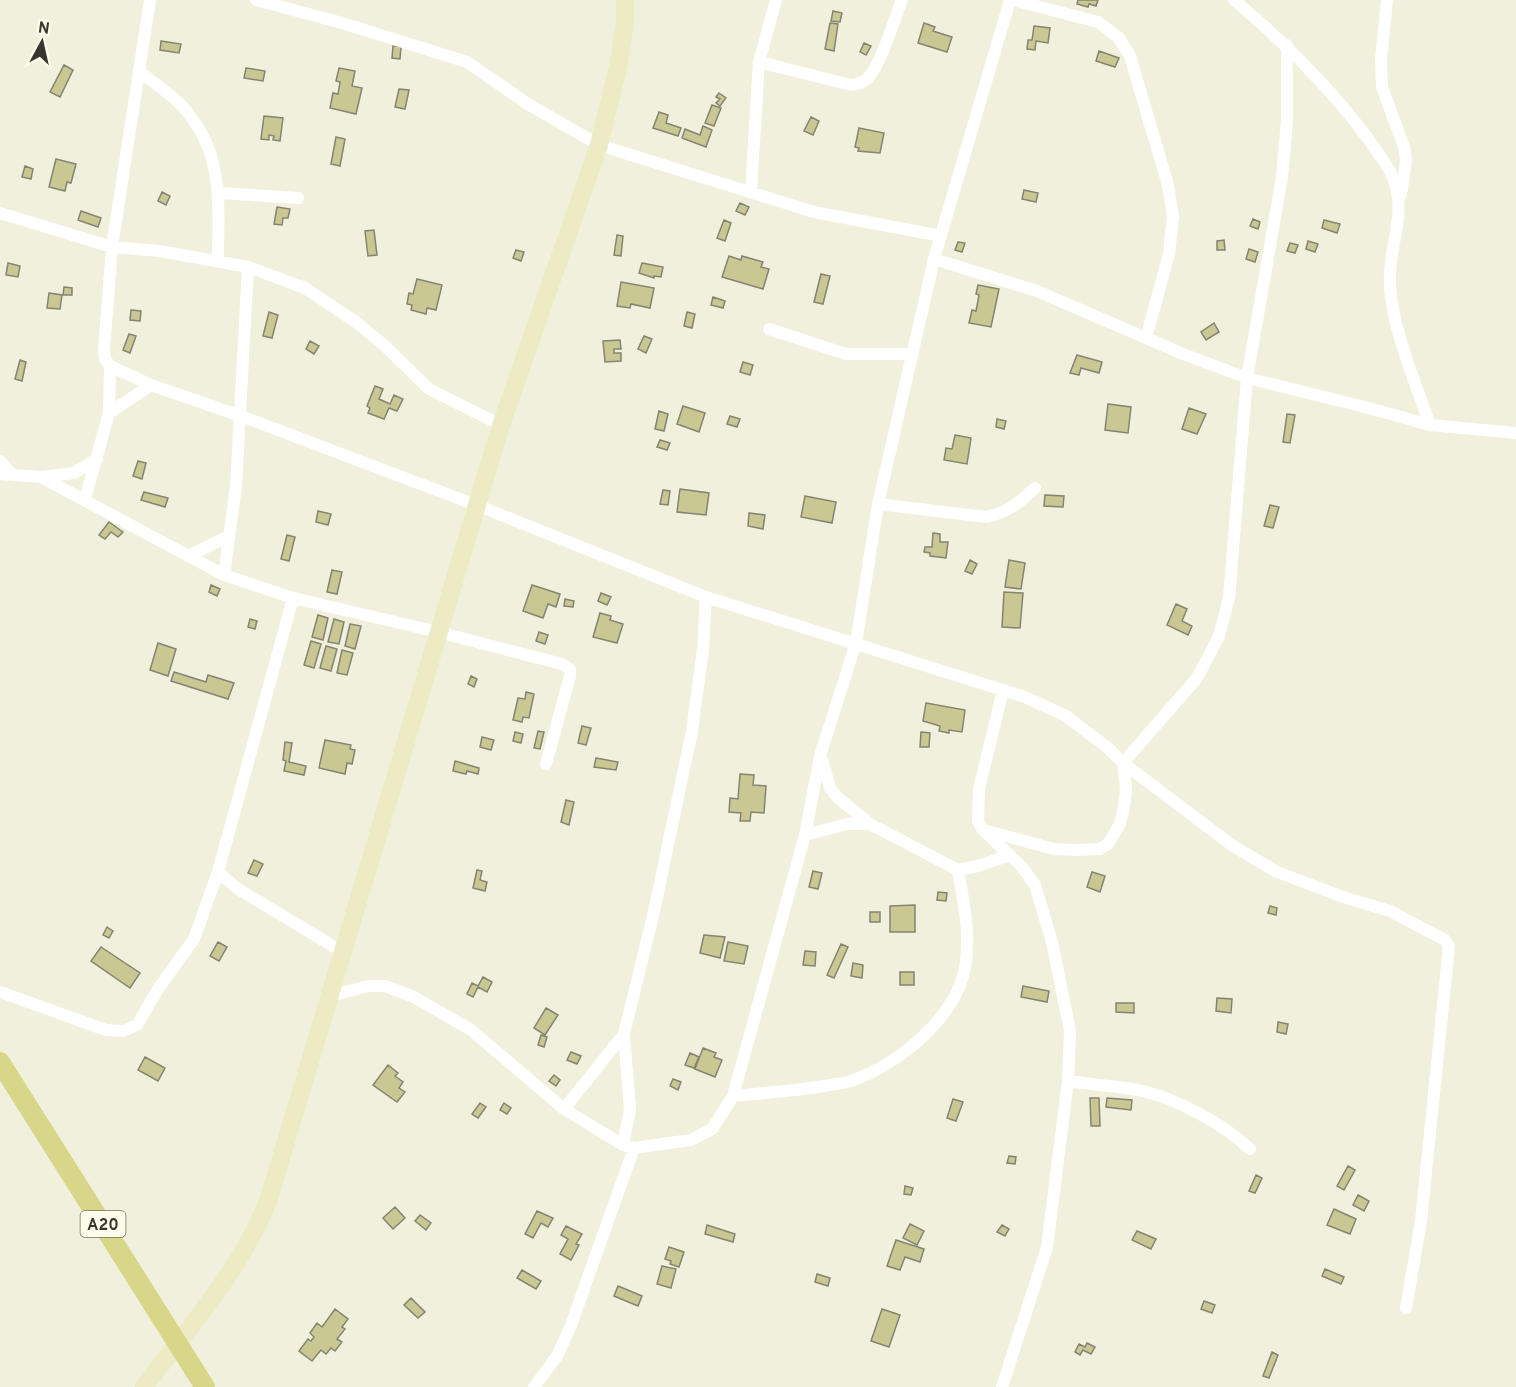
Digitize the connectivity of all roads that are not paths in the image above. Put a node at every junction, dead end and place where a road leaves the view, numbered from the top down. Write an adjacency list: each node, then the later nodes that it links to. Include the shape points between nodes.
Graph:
1 (150, 0): 11 (street)
2 (256, 0): 12 (street, via 342,22 467,62 528,104)
3 (625, 0): 12 (street, via 618,67)
4 (776, 0): 10 (street)
5 (902, 0): 10 (street, via 878,60 861,83 851,85)
6 (1012, 0): 18 (street); 24 (street, via 1098,22 1119,38 1130,56 1168,185 1173,216 1169,254)
7 (1387, 0): 16 (street, via 1382,87 1404,147)
8 (1237, 1): 9 (street)
9 (1287, 45): 16 (street, via 1353,119 1385,163); 27 (street, via 1282,177)
10 (759, 62): 13 (street)
11 (140, 72): 14 (street, via 182,105 196,123 212,154); 19 (street)
12 (599, 145): 13 (street); 31 (street)
13 (751, 192): 18 (street, via 814,212)
14 (219, 193): 15 (street); 21 (street)
15 (298, 198)
16 (1400, 204): 32 (street, via 1389,285 1393,310)
17 (0, 213): 19 (street)
18 (941, 236): 20 (street)
19 (112, 247): 21 (street); 26 (street, via 104,350)
20 (934, 259): 24 (street, via 1037,291); 25 (street)
21 (218, 261): 22 (street)
22 (248, 267): 30 (street); 31 (street, via 306,288 356,322 429,389)
23 (769, 329): 25 (street, via 846,354)
24 (1146, 338): 27 (street)
25 (913, 354): 40 (street)
26 (110, 366): 28 (street); 29 (street)
27 (1247, 378): 32 (street); 51 (street, via 1229,598 1218,636 1197,678)
28 (151, 385): 29 (street); 30 (street)
29 (109, 413): 34 (street)
30 (241, 416): 41 (street); 42 (street)
31 (501, 425): 41 (street)
32 (1430, 426): 33 (street)
33 (1516, 433)
34 (97, 459): 37 (street, via 74,473); 39 (street)
35 (0, 461): 36 (street)
36 (6, 474): 37 (street)
37 (41, 477): 39 (street)
38 (1035, 488): 40 (street, via 1001,514 986,517)
39 (85, 499): 43 (street)
40 (878, 504): 48 (street)
41 (476, 505): 45 (street); 47 (street)
42 (230, 536): 43 (street); 44 (street)
43 (189, 556): 44 (street)
44 (224, 575): 46 (street)
45 (706, 597): 48 (street); 62 (street, via 692,731)
46 (293, 598): 47 (street); 58 (street)
47 (438, 632): 52 (street, via 570,669); 59 (street)
48 (856, 643): 49 (street); 50 (street)
49 (1003, 690): 51 (street, via 1066,716); 54 (street, via 979,789 978,822)
50 (820, 756): 53 (street, via 830,788); 55 (street)
51 (1123, 763): 54 (street, via 1126,788 1120,825 1100,849 1054,849); 69 (street, via 1233,846 1277,872 1390,911 1445,940 1449,946 1421,1221)
52 (546, 764)
53 (870, 825): 55 (street, via 847,824); 57 (street)
54 (983, 830): 56 (street)
55 (805, 835): 65 (street)
56 (1010, 855): 57 (street); 64 (street, via 1035,885 1052,942 1070,1030)
57 (958, 870): 65 (street, via 966,961 962,981 949,1005 926,1034 893,1060 850,1081)
58 (218, 872): 59 (street, via 238,889); 60 (street, via 194,939 137,1025 123,1031 106,1030)
59 (343, 952): 61 (street)
60 (0, 992)
61 (330, 996): 66 (street, via 384,986 412,996 471,1030); 70 (street, via 259,1225 245,1252)
62 (624, 1034): 66 (street); 67 (street, via 630,1110)
63 (0, 1062): 70 (main road, A20)
64 (1068, 1081): 68 (street, via 1165,1098 1221,1126); 74 (street, via 1047,1247)
65 (733, 1096): 67 (street, via 712,1129 691,1140)
66 (564, 1109): 67 (street)
67 (628, 1146): 73 (street, via 570,1328 557,1356)
68 (1250, 1149)
69 (1406, 1308)
70 (177, 1343): 71 (street); 72 (main road, A20)
71 (144, 1387)
72 (205, 1387)
73 (534, 1387)
74 (1002, 1387)

